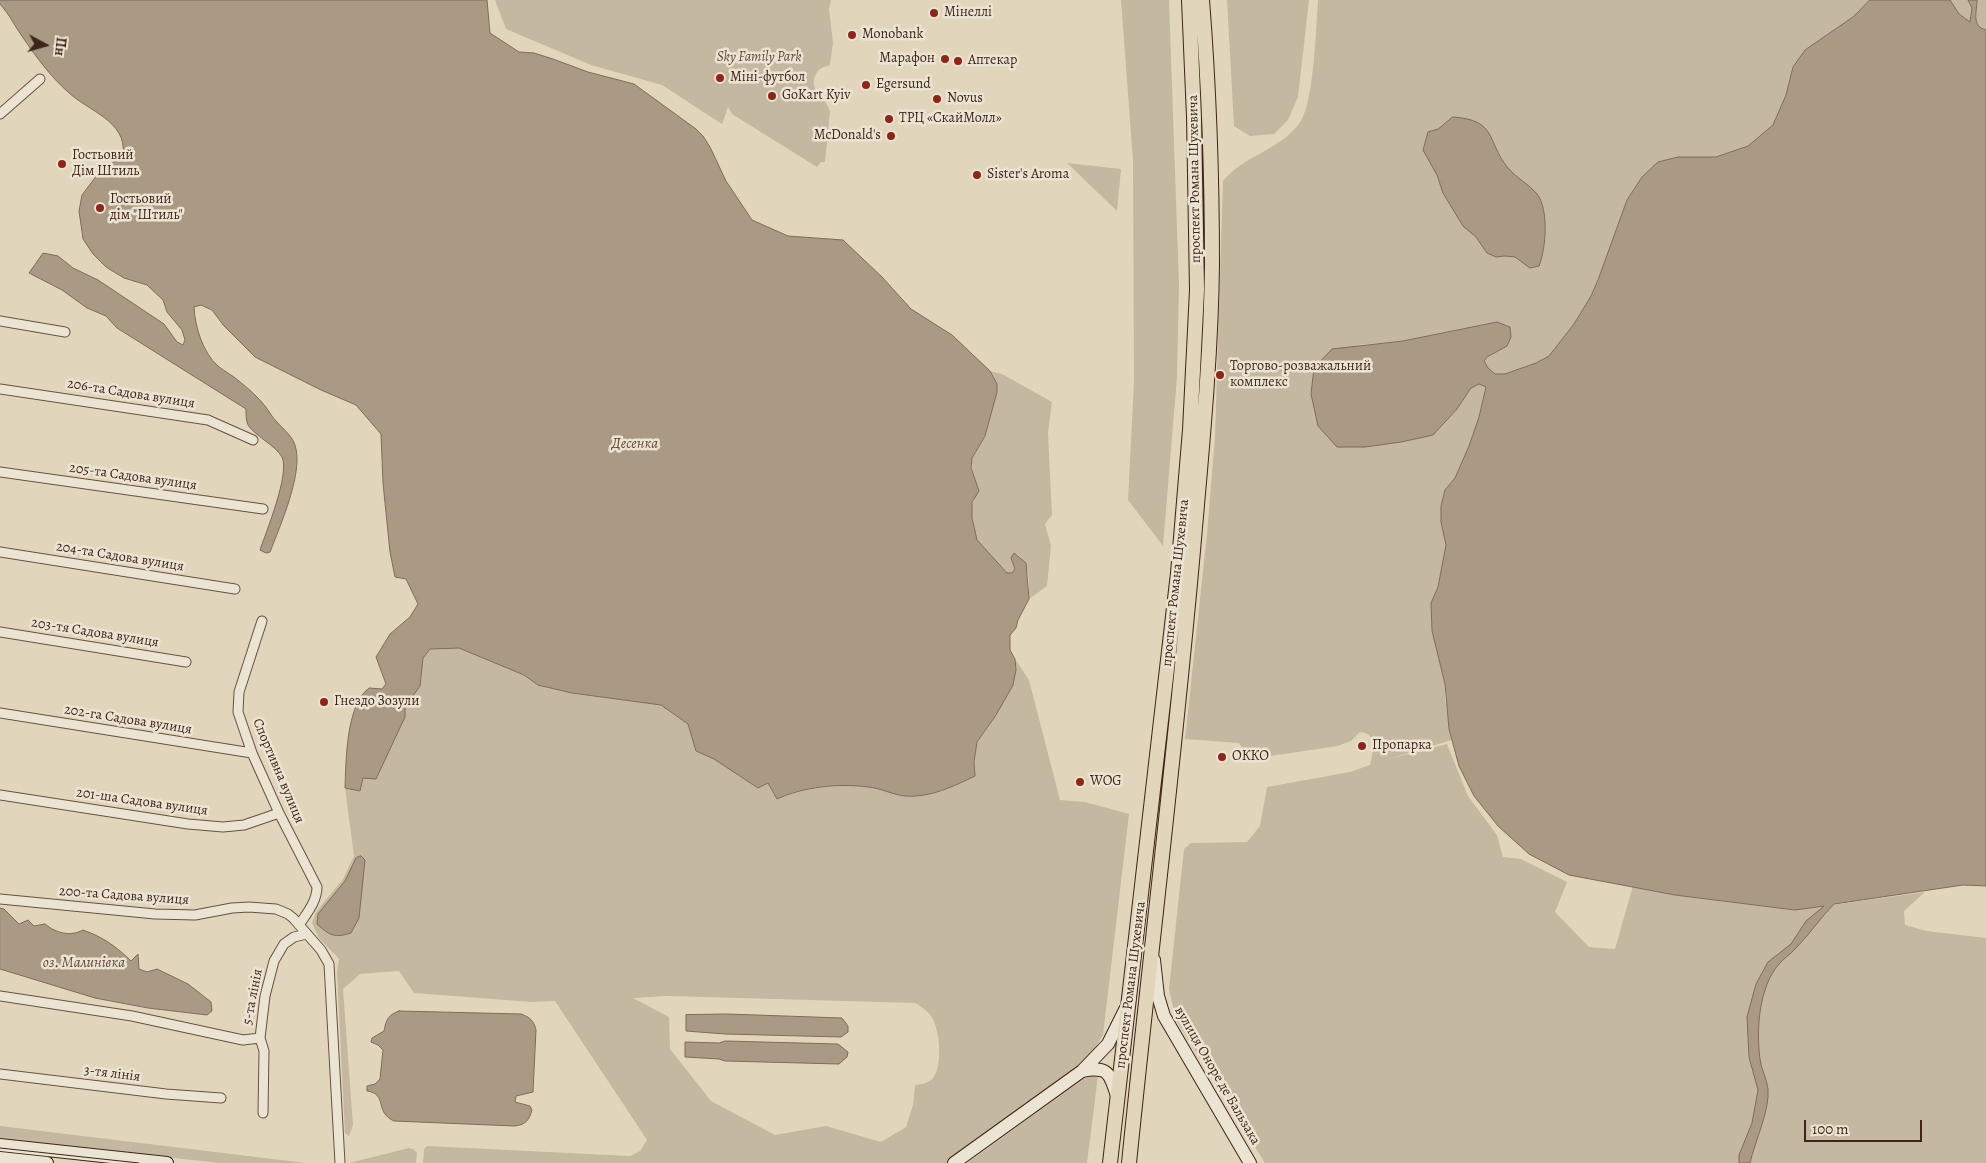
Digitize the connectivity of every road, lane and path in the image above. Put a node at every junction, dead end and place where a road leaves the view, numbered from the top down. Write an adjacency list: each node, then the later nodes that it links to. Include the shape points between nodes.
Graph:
1 (1189, 0): 25 (main road, проспект Романа Шухевича, via 1197,290 1190,430 1178,574)
2 (1202, 0): 23 (main road, проспект Романа Шухевича, via 1208,72 1212,263 1207,376 1190,591)
3 (40, 79): 4 (street)
4 (0, 114)
5 (0, 321): 6 (street)
6 (65, 332)
7 (0, 388): 8 (street, 206-та Садова вулиця, via 208,420)
8 (253, 440)
9 (0, 472): 10 (street, 205-та Садова вулиця)
10 (263, 509)
11 (0, 552): 12 (street, 204-та Садова вулиця)
12 (235, 589)
13 (262, 620): 17 (street, Спортивна вулиця, via 238,702 238,712)
14 (0, 632): 15 (street, 203-тя Садова вулиця)
15 (186, 662)
16 (0, 713): 17 (street, 202-га Садова вулиця)
17 (252, 753): 19 (street, Спортивна вулиця)
18 (0, 796): 19 (street, 201-ша Садова вулиця, via 223,827 244,825)
19 (279, 813): 21 (street, Спортивна вулиця, via 317,887 314,901)
20 (0, 899): 21 (street, 200-та Садова вулиця, via 155,914 195,915 232,908 265,908 282,911)
21 (299, 925): 22 (street, 200-та Садова вулиця)
22 (307, 934): 26 (street, 5-та лінія, via 284,944 274,961); 36 (street, 200-та Садова вулиця, via 329,964)
23 (1152, 944): 39 (main road, проспект Романа Шухевича); 40 (main road, вулиця Оноре де Бальзака, via 1158,996 1164,1016)
24 (0, 996): 26 (street, via 132,1016 243,1040)
25 (1128, 1003): 27 (main road, via 1108,1044); 30 (main road, проспект Романа Шухевича)
26 (260, 1038): 31 (street, 5-та лінія, via 264,1051)
27 (1082, 1071): 30 (main road, via 1094,1068 1105,1071 1111,1076); 37 (main road)
28 (0, 1074): 29 (street, 3-тя лінія)
29 (221, 1098)
30 (1118, 1098): 38 (main road, проспект Романа Шухевича)
31 (263, 1112)
32 (0, 1145): 35 (main road)
33 (0, 1158): 34 (main road)
34 (47, 1163)
35 (167, 1163)
36 (340, 1163)
37 (954, 1163)
38 (1110, 1163)
39 (1128, 1163)
40 (1250, 1163)

